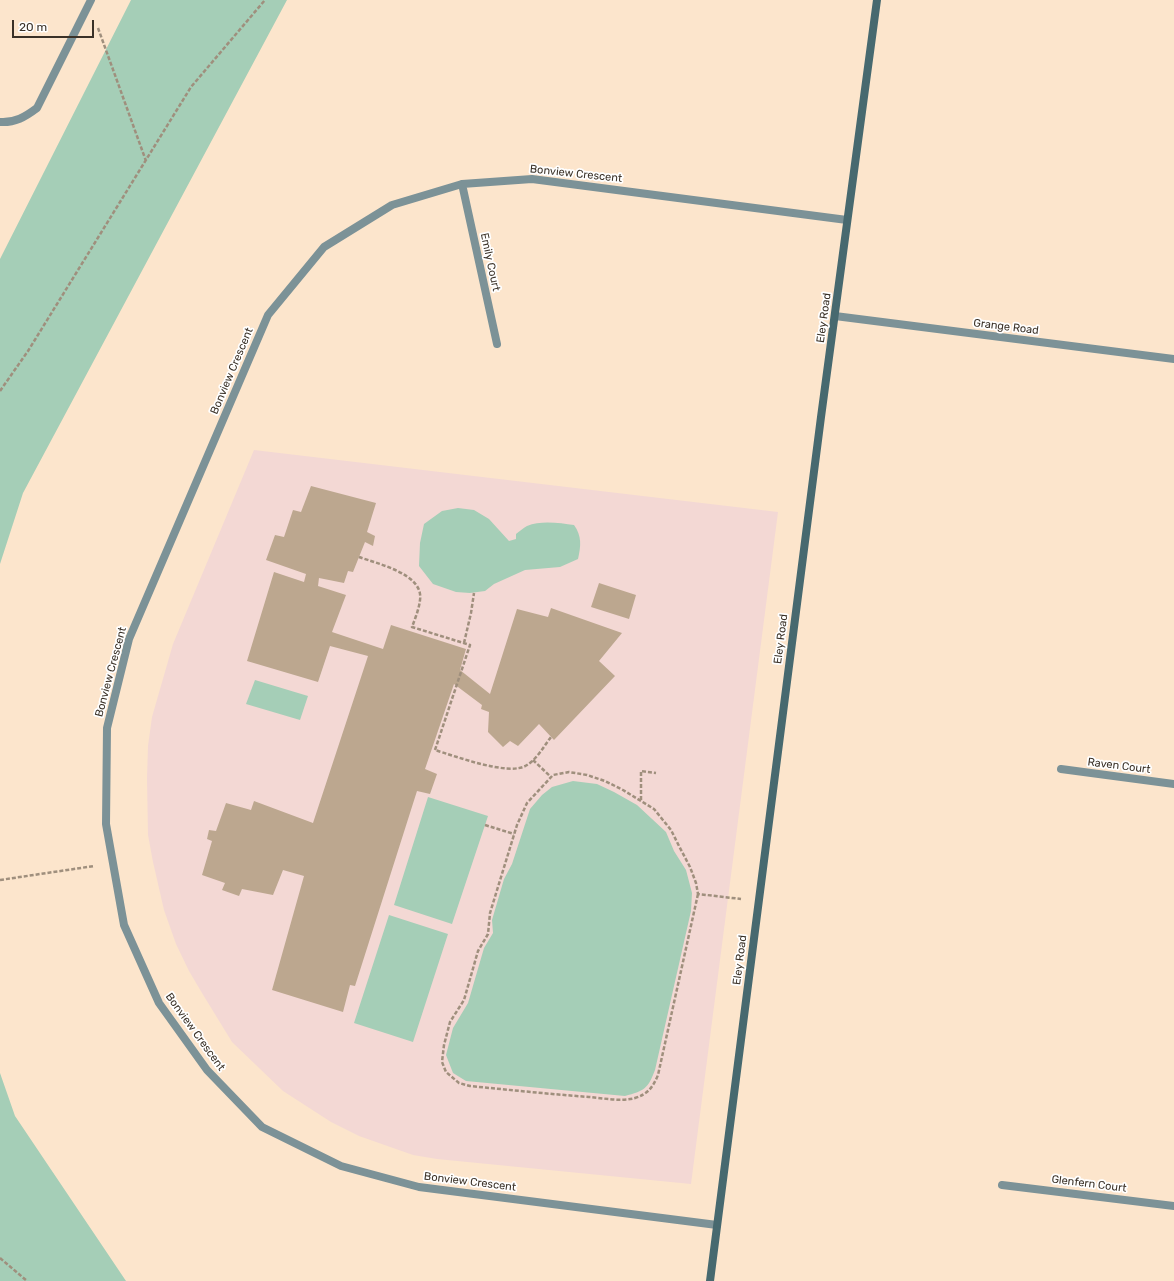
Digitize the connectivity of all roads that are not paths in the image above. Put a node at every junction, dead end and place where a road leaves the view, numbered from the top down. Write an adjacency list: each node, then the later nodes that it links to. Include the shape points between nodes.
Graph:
1 (877, 0): 5 (main road, Eley Road)
2 (90, 2): 3 (street, via 37,108 23,119)
3 (0, 122)
4 (462, 184): 5 (street, Bonview Crescent, via 532,179); 7 (street, Emily Court); 13 (street, Bonview Crescent, via 392,205 324,247 268,315 129,639 107,728 106,824 124,925 159,1003 207,1070 262,1127 341,1166 419,1187)
5 (847, 220): 6 (main road, Eley Road)
6 (835, 316): 8 (street, Grange Road); 13 (main road, Eley Road)
7 (497, 344)
8 (1174, 359)
9 (1061, 769): 10 (street, Raven Court)
10 (1174, 784)
11 (1002, 1185): 12 (street, Glenfern Court)
12 (1174, 1206)
13 (717, 1225): 14 (main road, Eley Road)
14 (710, 1281)

